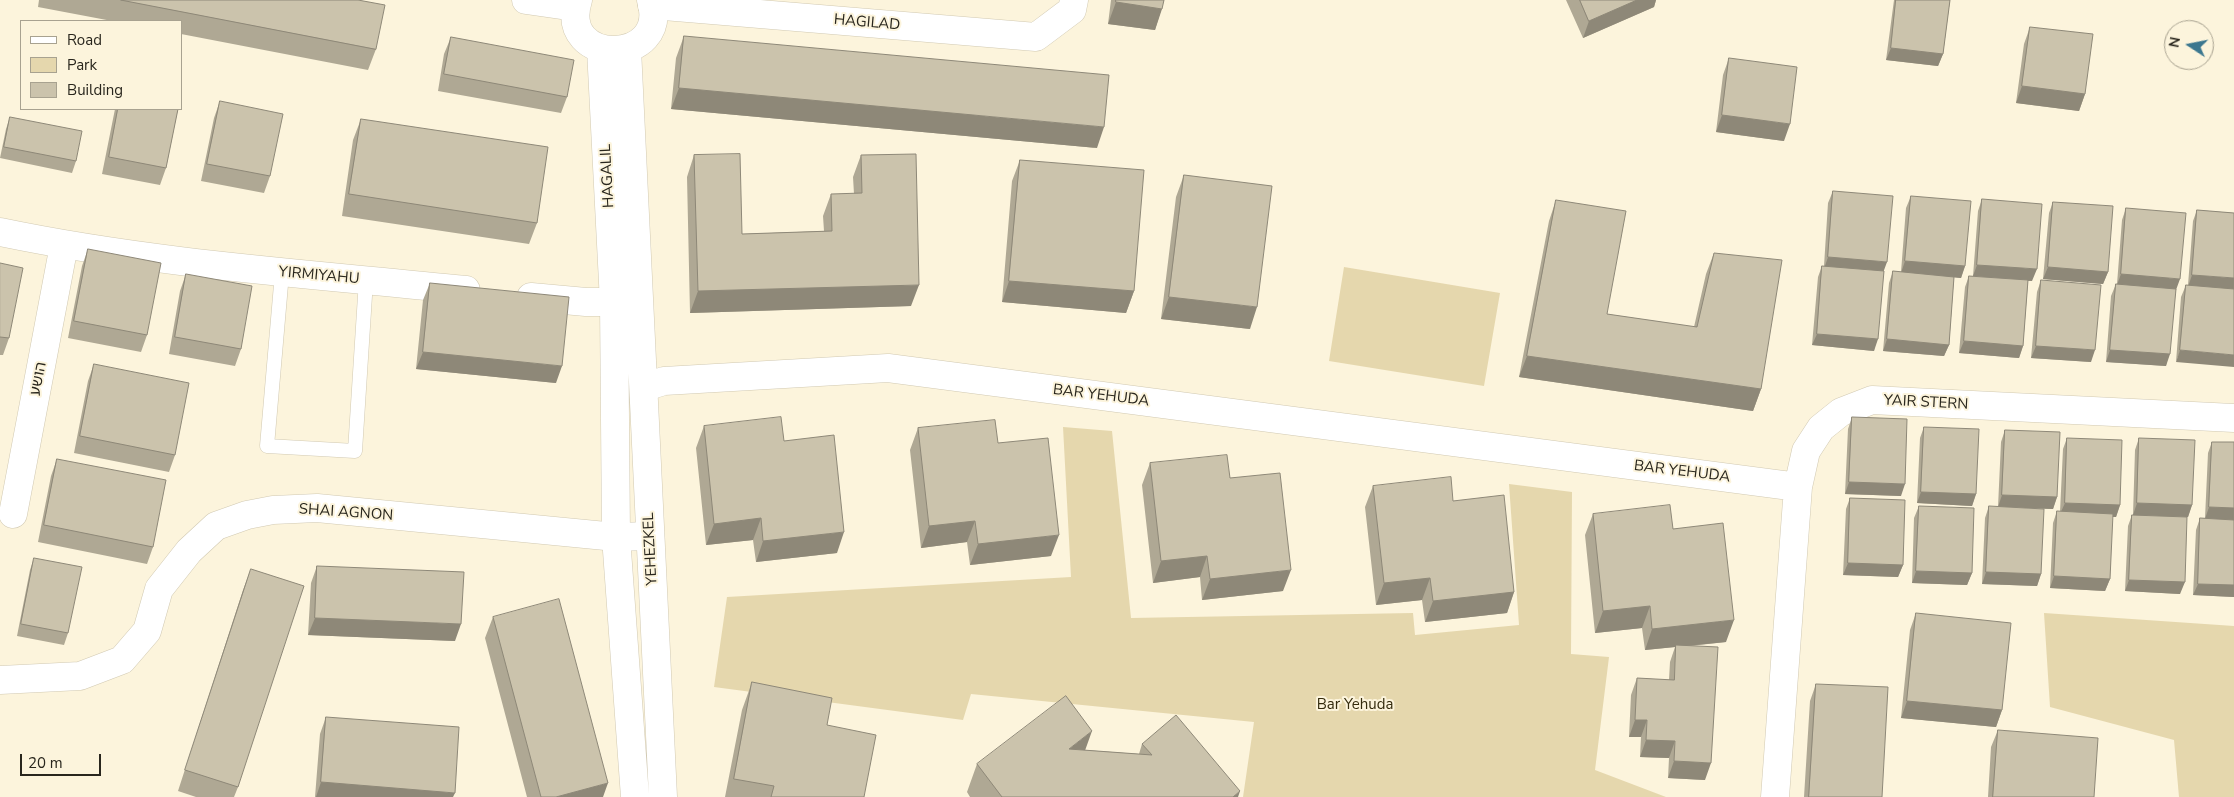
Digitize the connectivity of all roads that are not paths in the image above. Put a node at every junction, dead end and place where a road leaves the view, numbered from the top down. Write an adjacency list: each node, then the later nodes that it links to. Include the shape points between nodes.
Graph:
1 (526, 0): 3 (street)
2 (652, 2): 4 (street, HAGILAD, via 1036,37); 5 (street, via 650,27 637,44)
3 (576, 4): 5 (street, via 576,20 589,43)
4 (1073, 5)
5 (614, 49): 10 (street, HAGALIL)
6 (0, 232): 7 (street, YIRMIYAHU)
7 (64, 245): 8 (street, YIRMIYAHU); 14 (street, הושע)
8 (282, 273): 9 (street, YIRMIYAHU); 9 (lane, via 267,446 355,451)
9 (366, 280): 10 (street, YIRMIYAHU, via 586,302)
10 (627, 302): 11 (street, YEHEZKEL); 16 (street)
11 (644, 391): 13 (street, BAR YEHUDA, via 664,380 888,368); 15 (street, YEHEZKEL)
12 (2234, 418): 13 (street, YAIR STERN, via 1872,400 1841,412 1822,428 1806,451)
13 (1798, 487): 20 (street, YAIR STERN)
14 (13, 514)
15 (650, 536): 16 (street, SHAI AGNON); 19 (street, YEHEZKEL)
16 (616, 537): 17 (street, SHAI AGNON, via 318,508 247,515 216,526 189,551 159,590 147,632 122,660 80,676); 18 (street)
17 (0, 680)
18 (635, 797)
19 (663, 797)
20 (1775, 797)

